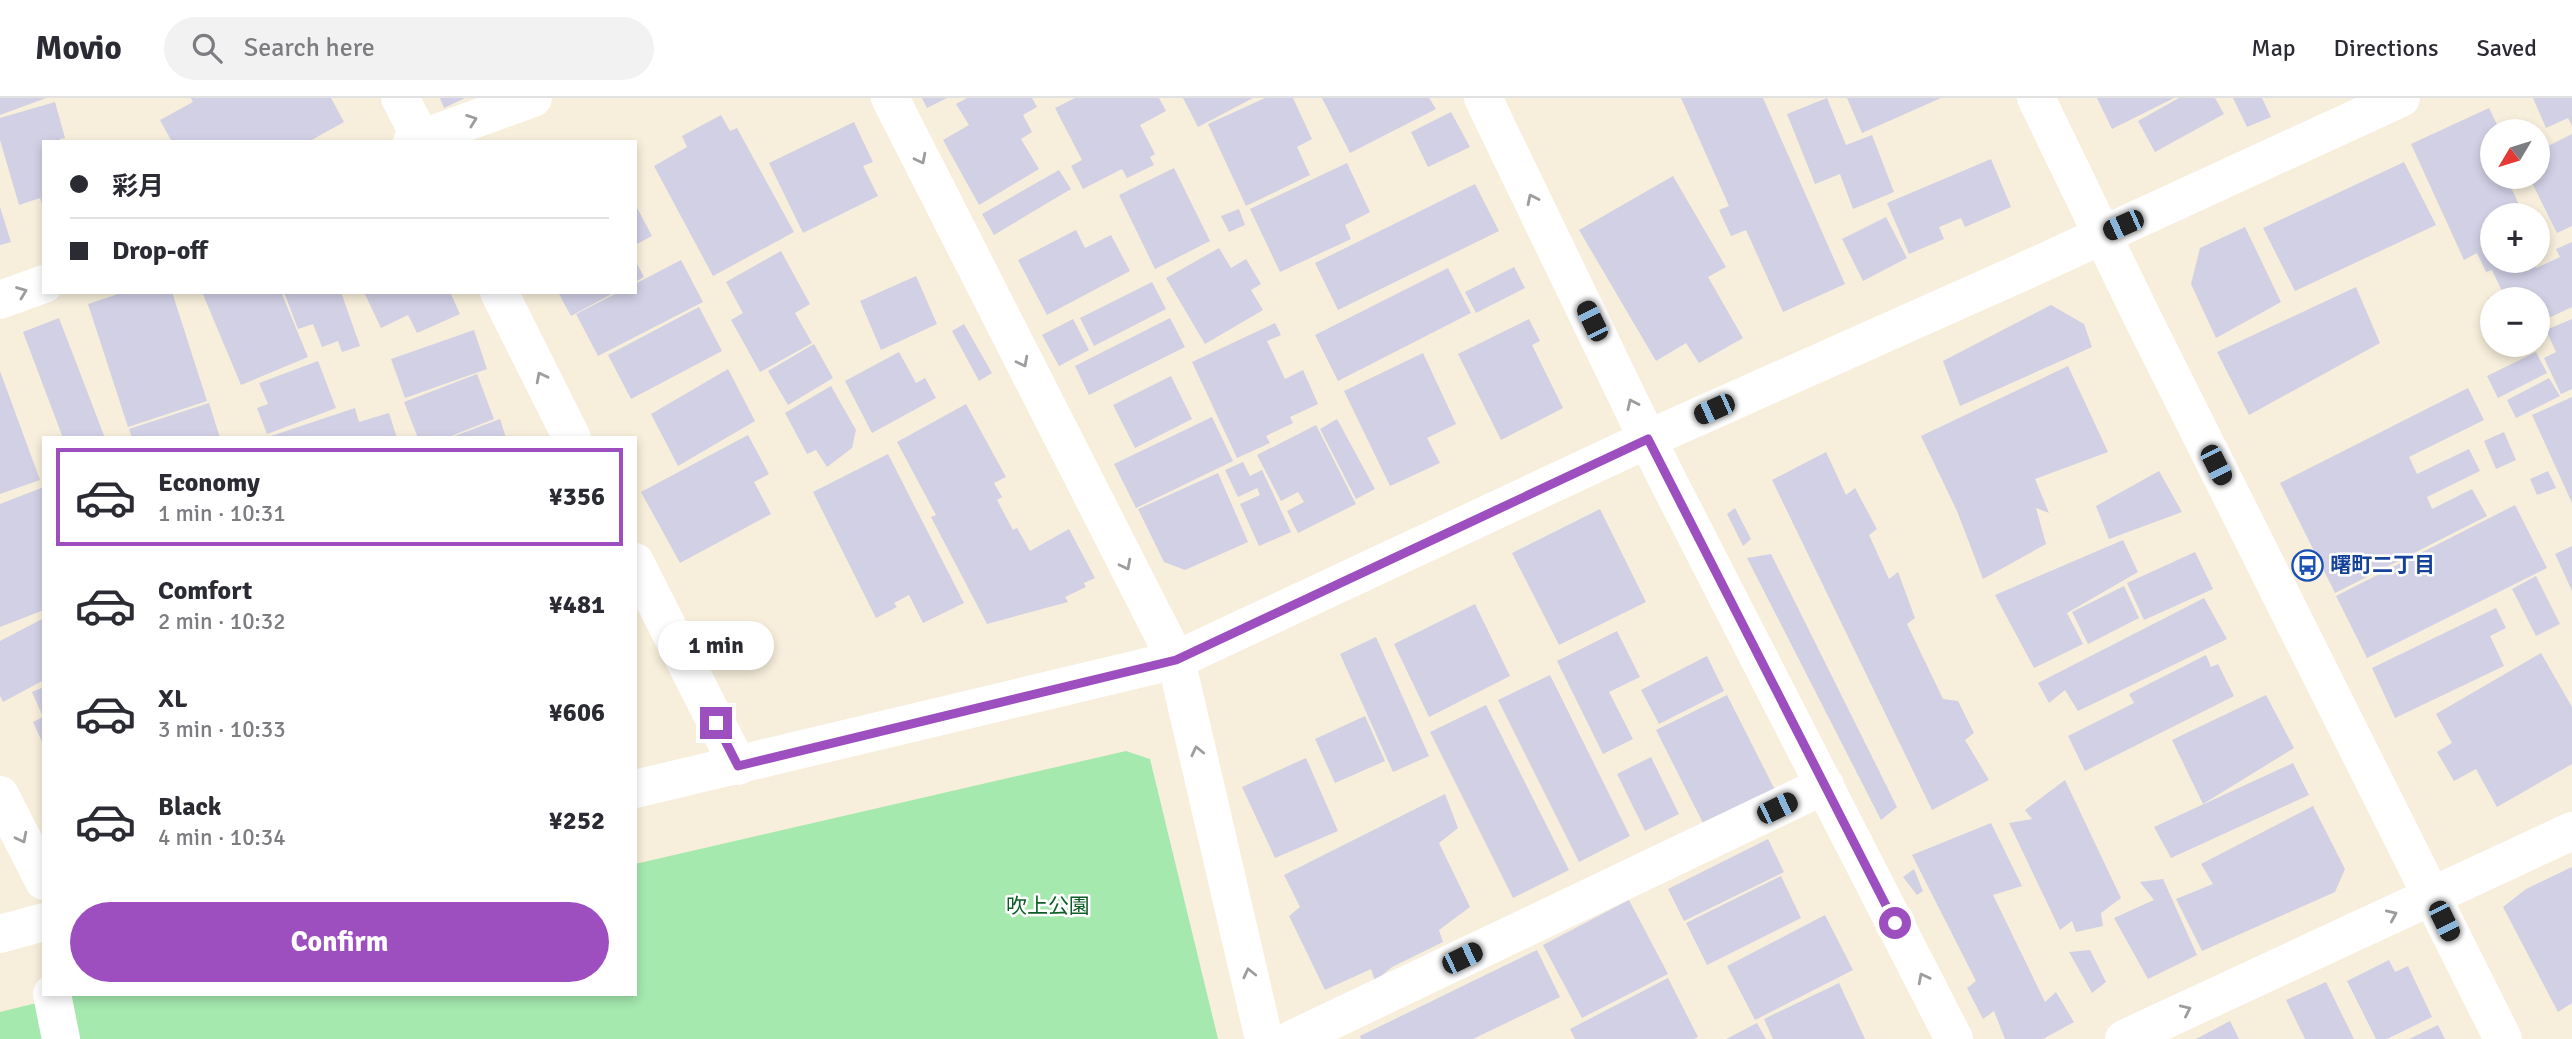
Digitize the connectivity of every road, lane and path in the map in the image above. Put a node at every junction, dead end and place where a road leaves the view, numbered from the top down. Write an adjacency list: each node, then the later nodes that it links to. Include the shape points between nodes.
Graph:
1 (400, 98): 7 (street)
2 (533, 98): 8 (street, one-way to 2)
3 (890, 98): 16 (street, one-way to 16)
4 (1483, 98): 14 (street, one-way to 4)
5 (2036, 98): 9 (street)
6 (2401, 98): 9 (street)
7 (419, 140)
8 (422, 140)
9 (2102, 234): 14 (street); 23 (street)
10 (42, 285): 12 (street, one-way to 10)
11 (500, 294): 13 (street, one-way to 11)
12 (0, 300)
13 (571, 436)
14 (1648, 439): 16 (street); 18 (street)
15 (637, 566): 17 (street)
16 (1176, 660): 17 (street); 28 (street, one-way to 16)
17 (738, 766): 19 (street)
18 (1825, 785): 29 (street); 30 (street, one-way to 18)
19 (637, 789)
20 (0, 796): 22 (street, one-way to 22)
21 (2572, 831): 23 (street)
22 (42, 877)
23 (2432, 897): 31 (street, one-way to 23); 32 (street)
24 (42, 923): 25 (street)
25 (0, 934)
26 (52, 996): 27 (street)
27 (61, 1039)
28 (1264, 1039)
29 (1293, 1039)
30 (1954, 1039)
31 (2124, 1039)
32 (2503, 1039)

